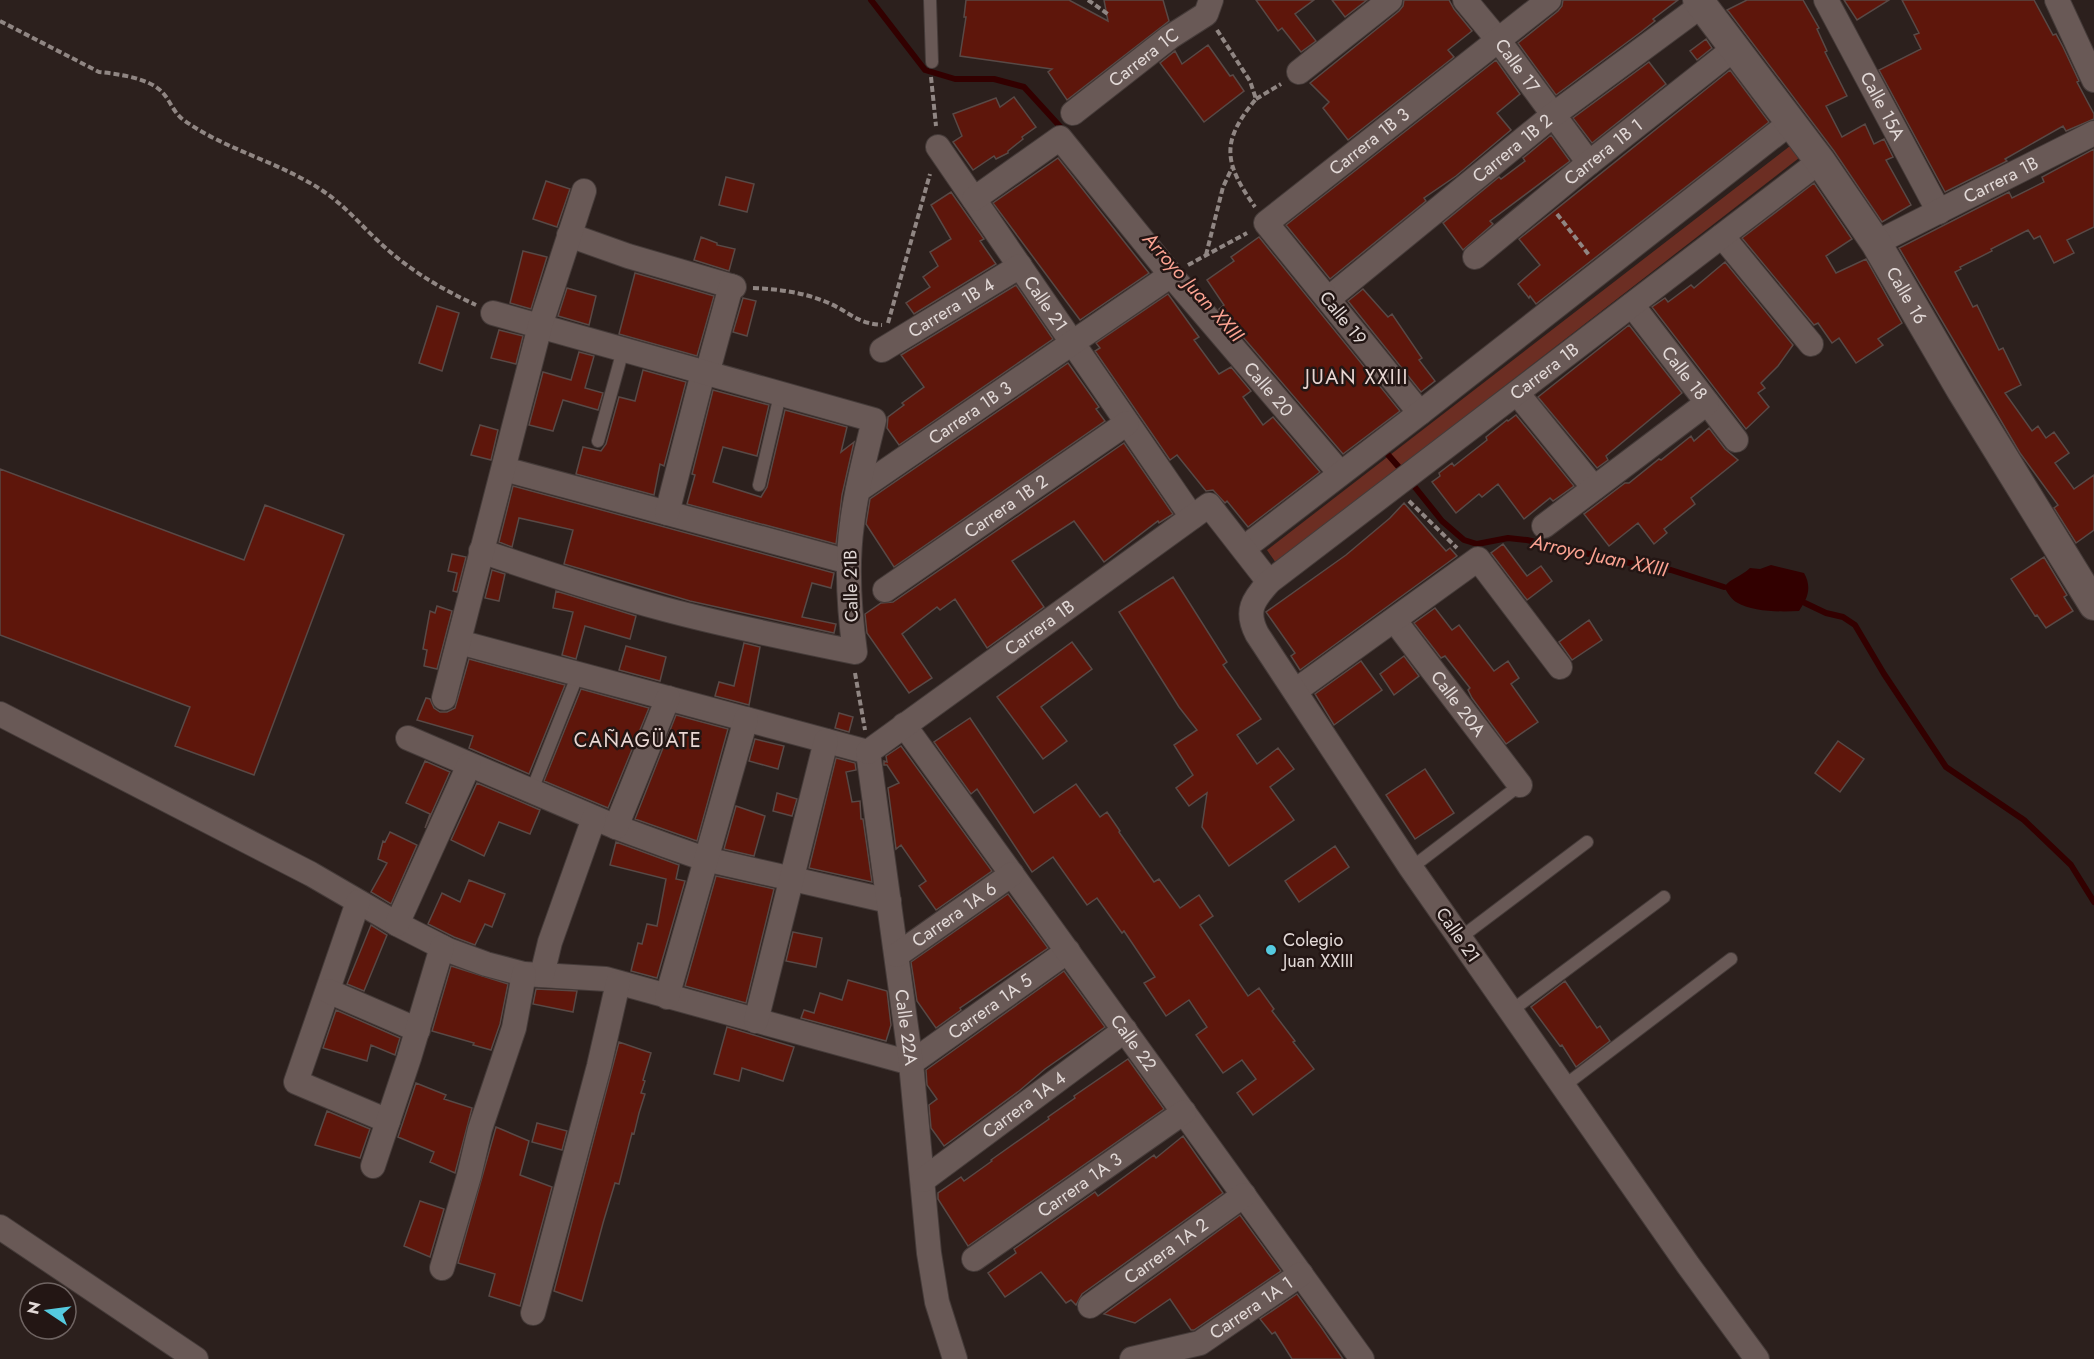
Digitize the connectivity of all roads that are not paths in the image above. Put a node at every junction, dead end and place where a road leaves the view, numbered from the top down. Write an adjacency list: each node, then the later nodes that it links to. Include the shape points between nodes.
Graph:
1 (930, 0): 11 (lane)
2 (1390, 0): 12 (street)
3 (1464, 0): 9 (street, Calle 17)
4 (1549, 0): 9 (street, Carrera 1B 3)
5 (1826, 0): 23 (street, Calle 15A)
6 (2057, 0): 13 (street)
7 (1700, 2): 10 (street, Calle 16); 15 (street, Carrera 1B 2)
8 (1210, 4): 14 (street, Carrera 1C)
9 (1499, 41): 15 (street, Calle 17); 24 (street, Carrera 1B 3)
10 (1735, 48): 16 (street, Calle 16); 20 (street, Carrera 1B 1)
11 (932, 62)
12 (1299, 72)
13 (2094, 80)
14 (1072, 113)
15 (1553, 115): 20 (street, Calle 17); 31 (street, Carrera 1B 2)
16 (1790, 123): 19 (street, Calle 16); 43 (street)
17 (2094, 133): 23 (street, Carrera 1B)
18 (938, 147): 22 (street, Calle 21)
19 (1820, 161): 26 (street, Carrera 1B); 27 (street, Calle 16)
20 (1589, 163): 28 (street, Carrera 1B 1)
21 (584, 191): 25 (street)
22 (974, 199): 29 (street, Calle 21); 30 (street, Calle 20, via 1060,138)
23 (1940, 212): 27 (street, Carrera 1B)
24 (1266, 223): 31 (street, Calle 19)
25 (569, 235): 34 (street); 39 (street, via 733,286)
26 (1722, 236): 32 (street, Carrera 1B); 36 (street)
27 (1876, 243): 60 (street, Calle 16)
28 (1475, 257)
29 (1020, 266): 35 (street, Calle 21); 38 (street, Carrera 1B 4)
30 (1176, 272): 35 (street, Carrera 1B 3); 48 (street, Calle 20)
31 (1328, 299): 43 (street, Calle 19)
32 (1632, 305): 40 (street, Carrera 1B); 42 (street, Calle 18)
33 (493, 313): 34 (street)
34 (540, 326): 37 (street); 47 (street)
35 (1072, 343): 44 (street, Calle 21); 51 (street, Carrera 1B 3)
36 (1811, 344)
37 (624, 350): 39 (street); 46 (lane)
38 (882, 350)
39 (705, 374): 41 (street); 53 (street)
40 (1517, 393): 50 (street); 58 (street, Carrera 1B)
41 (780, 395): 49 (lane); 51 (street, Calle 21B, via 874,420)
42 (1707, 403): 45 (street, Calle 18); 50 (street)
43 (1420, 413): 48 (street)
44 (1127, 423): 52 (street, Calle 21); 59 (street, Carrera 1B 2)
45 (1736, 440)
46 (598, 441)
47 (504, 468): 53 (street); 56 (street)
48 (1340, 473): 55 (street)
49 (759, 485)
50 (1594, 488): 54 (street)
51 (858, 490): 57 (street, Calle 21B)
52 (1200, 511): 55 (street, Calle 21); 70 (street, Carrera 1B)
53 (667, 513): 57 (street)
54 (1544, 526)
55 (1244, 548): 58 (street, Calle 21)
56 (481, 552): 57 (street, Calle 21B, via 666,609 855,652 849,611); 62 (street)
57 (849, 562)
58 (1269, 582): 65 (street, Calle 21, via 1254,599 1251,623)
59 (885, 590)
60 (2094, 605)
61 (1395, 621): 63 (street, via 1475,561); 65 (street); 75 (street, Calle 20A)
62 (459, 642): 64 (street); 66 (street)
63 (1560, 667)
64 (579, 674): 67 (street); 76 (lane)
65 (1295, 691): 81 (street, Calle 21)
66 (444, 698)
67 (668, 698): 69 (street); 78 (street)
68 (0, 714): 86 (street)
69 (746, 719): 72 (street); 80 (street)
70 (904, 725): 73 (street, Carrera 1B); 82 (street, Calle 22)
71 (408, 738): 74 (street)
72 (826, 741): 73 (street); 83 (street)
73 (868, 752): 85 (street, Calle 22A)
74 (469, 765): 76 (street); 87 (street)
75 (1520, 785): 81 (lane)
76 (532, 790): 77 (street)
77 (594, 818): 78 (street); 93 (street, via 550,942)
78 (616, 827): 80 (street)
79 (1587, 842): 88 (lane)
80 (705, 859): 83 (street); 96 (street)
81 (1411, 868): 88 (street, Calle 21)
82 (1012, 874): 90 (street, Calle 22); 91 (street, Carrera 1A 6)
83 (792, 878): 85 (street); 98 (street)
84 (1664, 897): 97 (lane)
85 (889, 901): 91 (street, Calle 22A)
86 (358, 902): 87 (street); 95 (street)
87 (397, 924): 89 (street)
88 (1460, 938): 97 (street, Calle 21)
89 (442, 947): 93 (street, via 486,964); 99 (street)
90 (1068, 951): 100 (street, Calle 22); 101 (street, Carrera 1A 5)
91 (897, 955): 101 (street, Calle 22A)
92 (1731, 959): 102 (lane)
93 (533, 974): 94 (street); 110 (street, via 480,1129)
94 (618, 983): 96 (street); 113 (street)
95 (328, 991): 99 (street); 104 (street, via 296,1082)
96 (667, 997): 98 (street)
97 (1511, 1011): 102 (street, Calle 21)
98 (756, 1021): 101 (street)
99 (418, 1030): 104 (street)
100 (1125, 1030): 103 (street, Calle 22); 106 (street, Carrera 1A 4)
101 (911, 1063): 106 (street, Calle 22A)
102 (1564, 1086): 118 (street, Calle 21)
103 (1184, 1112): 107 (street, Calle 22); 109 (street, Carrera 1A 3)
104 (388, 1121): 105 (street)
105 (373, 1166)
106 (923, 1180): 116 (street, Calle 22A, via 937,1302)
107 (1244, 1195): 111 (street, Calle 22); 112 (street, Carrera 1A 2)
108 (0, 1227): 115 (street)
109 (974, 1259)
110 (442, 1268)
111 (1301, 1274): 114 (street, Calle 22); 117 (street, Carrera 1A 1, via 1200,1343)
112 (1090, 1305)
113 (533, 1313)
114 (1354, 1356)
115 (196, 1359)
116 (956, 1359)
117 (1132, 1359)
118 (1757, 1359)

